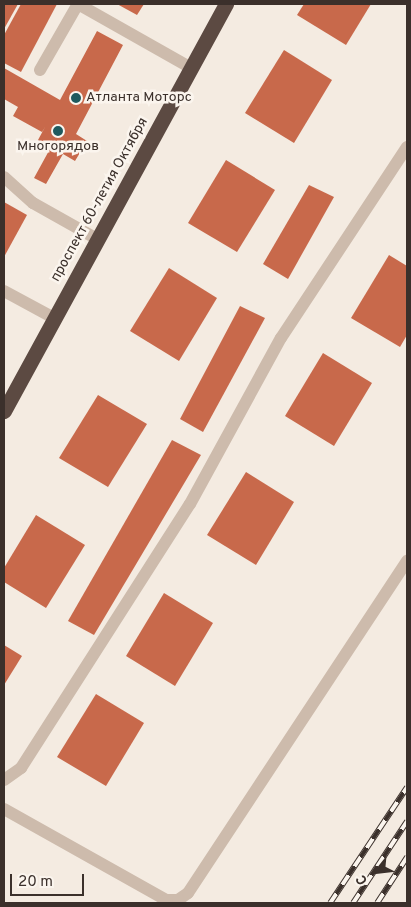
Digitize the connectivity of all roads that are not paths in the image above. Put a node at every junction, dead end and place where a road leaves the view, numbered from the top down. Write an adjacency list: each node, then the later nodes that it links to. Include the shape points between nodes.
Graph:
1 (226, 4): 2 (highway, проспект 60-летия Октября)
2 (191, 68): 3 (street, via 78,4); 6 (highway, проспект 60-летия Октября)
3 (40, 70)
4 (407, 147): 11 (street, via 281,338 190,504 21,768)
5 (4, 177): 6 (street, via 33,203)
6 (98, 239): 8 (highway, проспект 60-летия Октября)
7 (4, 291): 8 (street)
8 (54, 318): 9 (highway, проспект 60-летия Октября)
9 (4, 411)
10 (407, 561): 12 (street, via 188,893 178,900 166,900)
11 (4, 780)
12 (4, 809)

